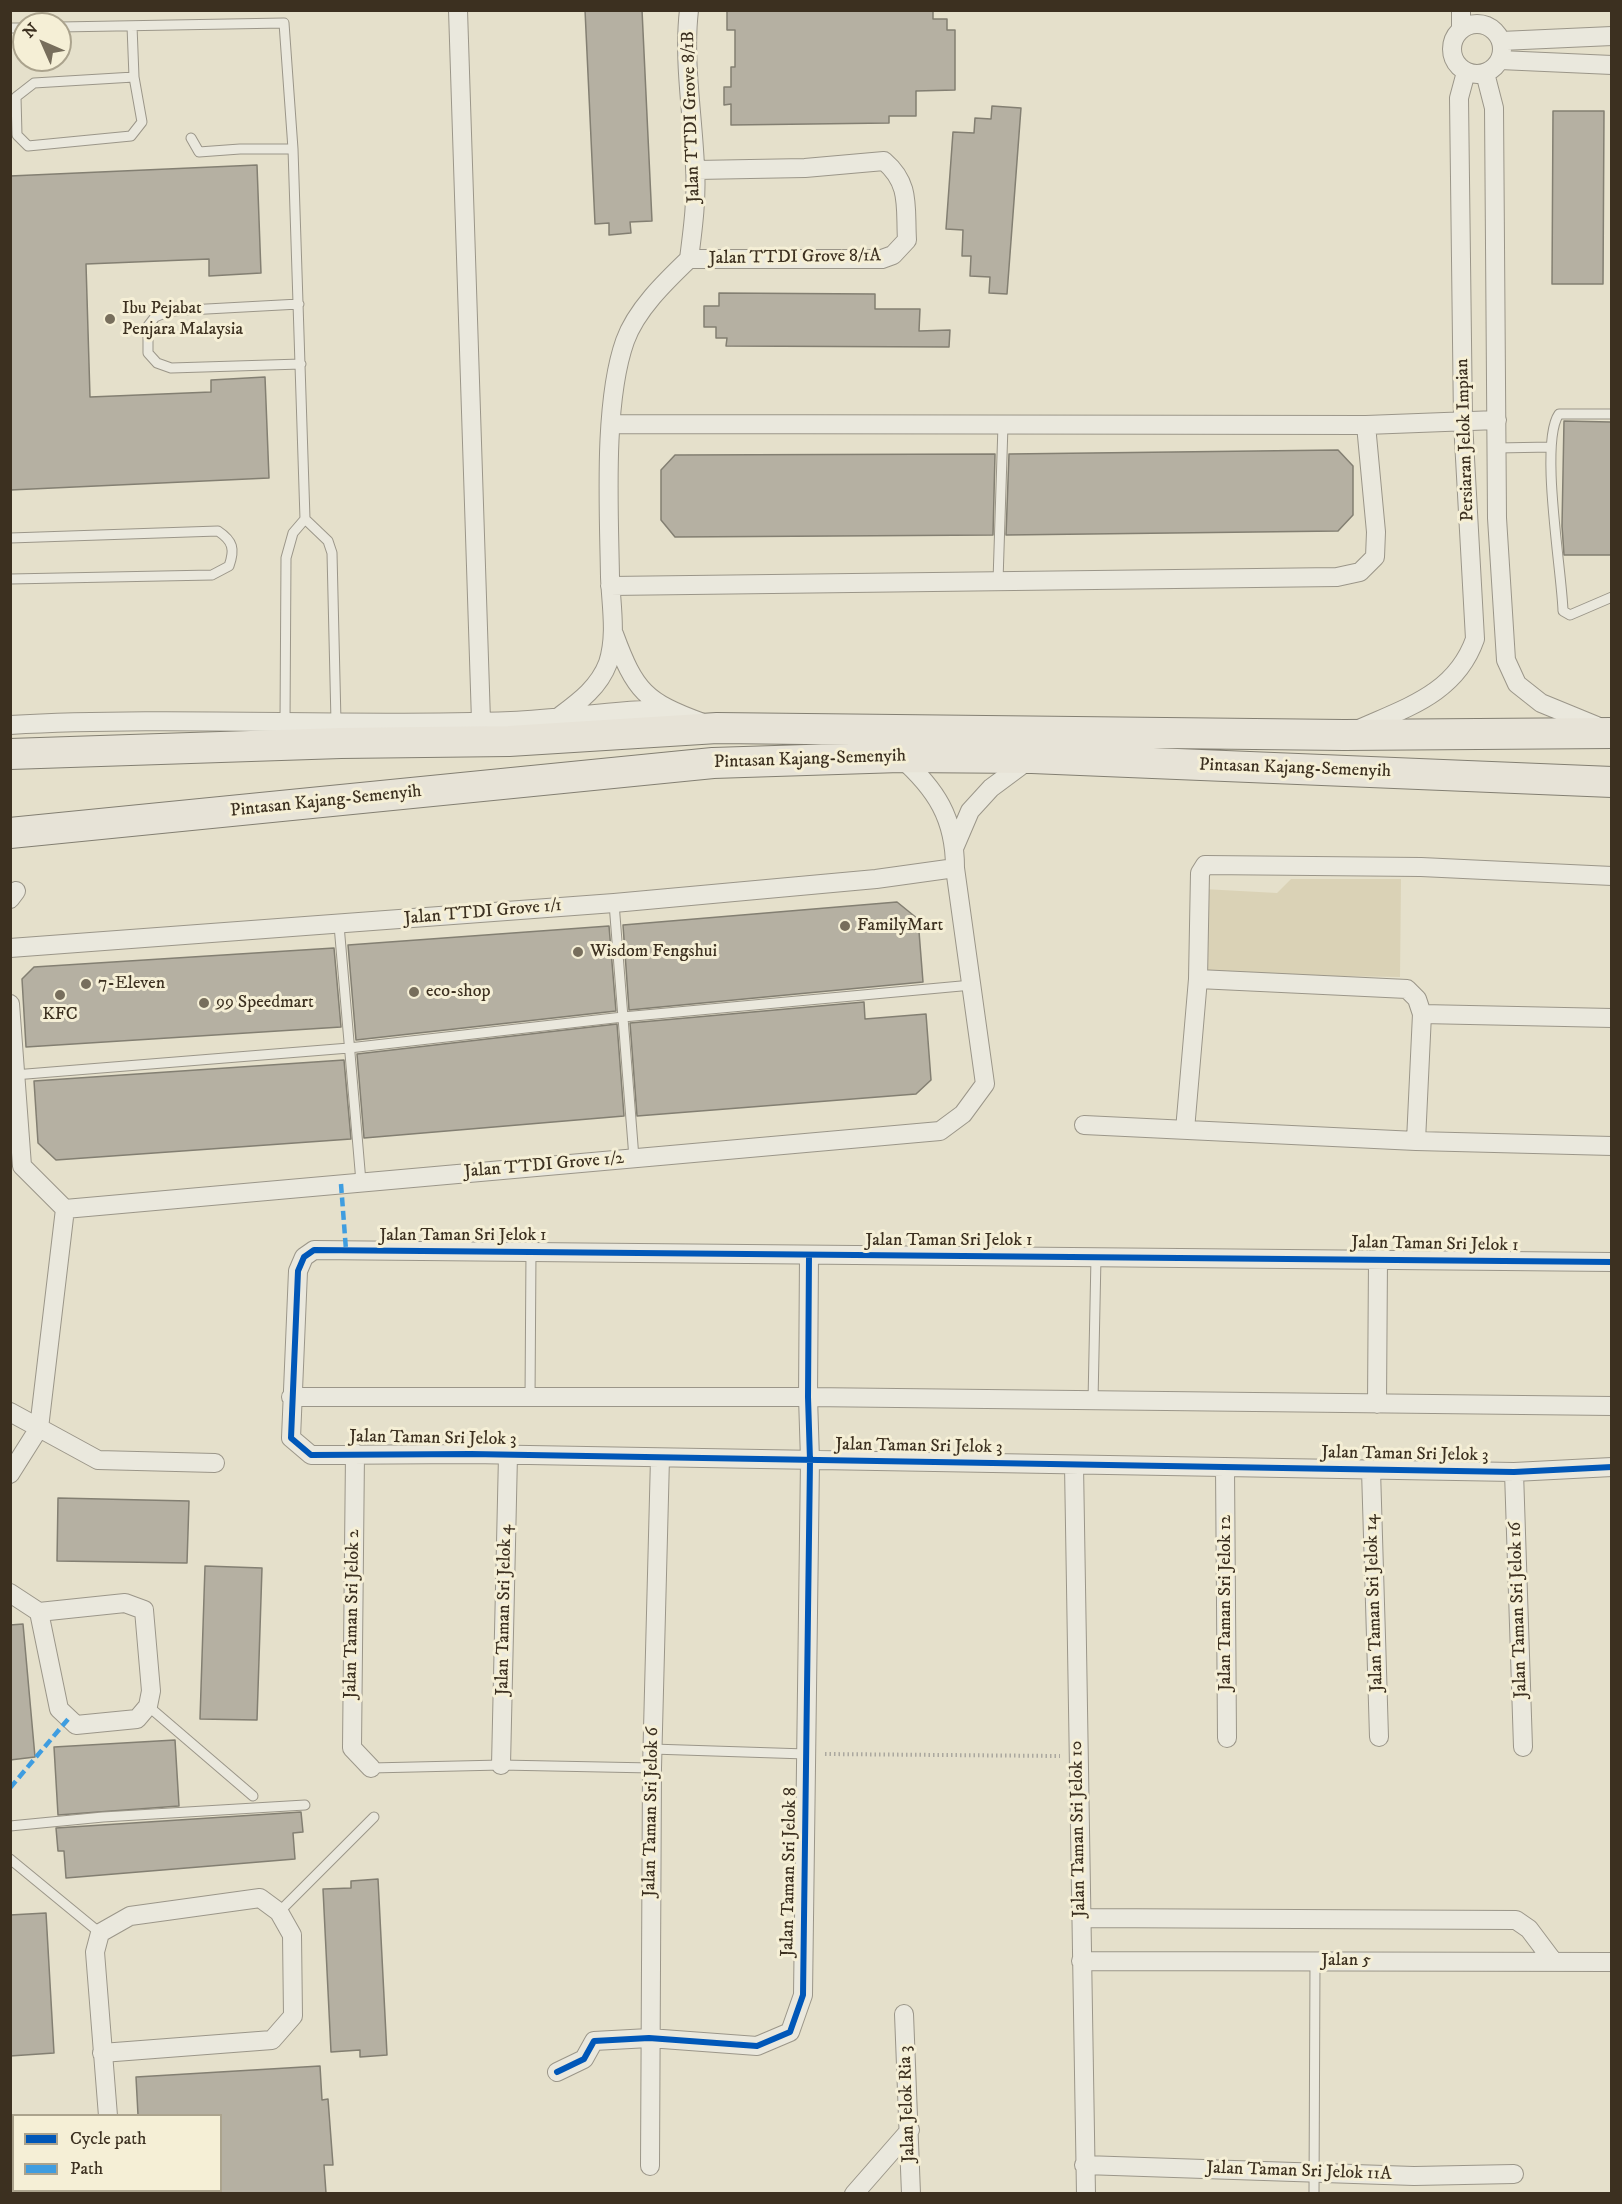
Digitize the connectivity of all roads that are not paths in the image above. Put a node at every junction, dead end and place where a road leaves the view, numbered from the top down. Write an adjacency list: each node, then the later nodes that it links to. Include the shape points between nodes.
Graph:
1 (458, 10): 38 (street)
2 (689, 10): 17 (street, Jalan TTDI Grove 8/1B)
3 (1461, 10): 7 (street)
4 (1489, 19): 7 (street); 9 (street)
5 (132, 26): 6 (lane); 14 (lane); 16 (lane, via 284,23)
6 (72, 27)
7 (1461, 30): 12 (street, via 1452,47 1453,57)
8 (1611, 36): 9 (street)
9 (1501, 41): 10 (street)
10 (1500, 60): 11 (street); 13 (street)
11 (1611, 65)
12 (1466, 72): 13 (street); 23 (street, Persiaran Jelok Impian, via 1459,98)
13 (1485, 73): 22 (street, Persiaran Jelok Impian, via 1494,108)
14 (134, 77): 14 (lane, via 142,122 131,136 28,146 17,135 16,97 34,83)
15 (190, 138): 16 (lane, via 199,152)
16 (293, 149): 19 (lane)
17 (696, 170): 18 (street, Jalan TTDI Grove 8/1B, via 695,216); 18 (street, Jalan TTDI Grove 8/1A, via 805,168 884,161 904,185 907,240 893,255 882,258)
18 (688, 259): 24 (street, via 632,326 620,361)
19 (299, 304): 20 (lane); 20 (lane, via 170,311 155,317 148,326 148,353 157,363 171,368)
20 (301, 364): 29 (lane)
21 (1611, 414): 27 (lane, via 1559,414 1553,423)
22 (1497, 420): 23 (street); 28 (street, Persiaran Jelok Impian)
23 (1463, 422): 26 (street); 44 (street, Persiaran Jelok Impian, via 1475,639 1467,660 1435,693)
24 (611, 424): 25 (street); 33 (street)
25 (1003, 425): 26 (street); 32 (lane)
26 (1366, 425): 32 (street, via 1375,557 1360,572 1336,577)
27 (1551, 447): 28 (lane); 34 (lane, via 1556,556 1562,578 1563,610 1570,615)
28 (1497, 448): 43 (street, Persiaran Jelok Impian, via 1506,660 1517,684 1541,703)
29 (305, 519): 39 (lane, via 293,533 286,558); 40 (lane, via 328,542 332,553)
30 (10, 538): 31 (lane, via 218,531 229,538 234,549 229,566 212,574)
31 (10, 579)
32 (998, 581): 33 (street)
33 (610, 586): 35 (street)
34 (1611, 597)
35 (613, 632): 36 (street, via 628,672); 37 (street, via 608,662 598,684)
36 (665, 709): 37 (street, via 611,710); 42 (street)
37 (559, 717): 38 (street)
38 (481, 721): 40 (street)
39 (285, 722): 40 (street); 41 (street, via 85,721)
40 (336, 723)
41 (10, 725)
42 (717, 728): 44 (highway, Pintasan Kajang-Semenyih); 45 (highway, Pintasan Kajang-Semenyih, via 509,741)
43 (1611, 732): 44 (highway, Pintasan Kajang-Semenyih)
44 (1344, 735)
45 (10, 754)
46 (900, 757): 47 (highway, Pintasan Kajang-Semenyih); 49 (highway, Pintasan Kajang-Semenyih, via 713,763); 50 (street, via 925,779 942,805)
47 (1032, 758): 48 (highway, Pintasan Kajang-Semenyih); 50 (street, via 991,788 970,811)
48 (1611, 782)
49 (10, 833)
50 (955, 846): 51 (street, Jalan TTDI Grove 1/2)
51 (955, 868): 53 (street, Jalan TTDI Grove 1/1); 57 (street, Jalan TTDI Grove 1/2)
52 (1611, 876): 56 (street, via 1421,867 1205,865 1200,873)
53 (614, 903): 54 (street, Jalan TTDI Grove 1/1); 60 (lane)
54 (339, 925): 55 (street, Jalan TTDI Grove 1/1); 62 (lane)
55 (10, 948)
56 (1198, 979): 59 (street, via 1407,989 1417,999); 65 (street)
57 (972, 985): 60 (lane); 68 (street, Jalan TTDI Grove 1/2, via 985,1084 963,1114 940,1131)
58 (10, 1004): 63 (street)
59 (1422, 1014): 61 (street); 66 (street)
60 (623, 1017): 62 (lane); 68 (lane)
61 (1611, 1018)
62 (349, 1048): 63 (lane); 69 (lane)
63 (14, 1075): 70 (street, via 22,1166)
64 (1084, 1125): 65 (street)
65 (1185, 1130): 66 (street)
66 (1416, 1141): 67 (street)
67 (1611, 1146)
68 (634, 1158): 69 (street, Jalan TTDI Grove 1/2)
69 (361, 1182): 70 (street, Jalan TTDI Grove 1/2)
70 (65, 1209): 84 (street)
71 (531, 1251): 72 (street, Jalan Taman Sri Jelok 1); 76 (street, Jalan Taman Sri Jelok 1, via 314,1250 304,1257); 79 (lane)
72 (809, 1255): 73 (street, Jalan Taman Sri Jelok 1); 78 (street, Jalan Taman Sri Jelok 8)
73 (1096, 1257): 74 (street, Jalan Taman Sri Jelok 1); 80 (lane)
74 (1378, 1259): 75 (street, Jalan Taman Sri Jelok 1); 81 (street)
75 (1611, 1262)
76 (298, 1271): 77 (street, Jalan Taman Sri Jelok 3)
77 (291, 1397): 79 (street); 85 (street, Jalan Taman Sri Jelok 3, via 291,1438 311,1455)
78 (808, 1397): 79 (street); 80 (street); 88 (street, Jalan Taman Sri Jelok 8)
79 (530, 1399)
80 (1093, 1401): 81 (street)
81 (1377, 1404): 82 (street)
82 (1611, 1406)
83 (10, 1412): 84 (street)
84 (39, 1428): 89 (street, via 98,1460); 95 (street)
85 (355, 1453): 86 (street, Jalan Taman Sri Jelok 3); 105 (street, Jalan Taman Sri Jelok 2, via 352,1748)
86 (508, 1455): 87 (street, Jalan Taman Sri Jelok 3); 104 (street, Jalan Taman Sri Jelok 4)
87 (660, 1458): 88 (street, Jalan Taman Sri Jelok 3); 102 (street, Jalan Taman Sri Jelok 6)
88 (810, 1460): 90 (street, Jalan Taman Sri Jelok 3); 103 (street, Jalan Taman Sri Jelok 8)
89 (215, 1464)
90 (1074, 1465): 91 (street, Jalan Taman Sri Jelok 3); 113 (street, Jalan Taman Sri Jelok 10)
91 (1225, 1467): 93 (street, Jalan Taman Sri Jelok 3); 100 (street, Jalan Taman Sri Jelok 12)
92 (1611, 1467): 94 (street, Jalan Taman Sri Jelok 3)
93 (1371, 1470): 94 (street, Jalan Taman Sri Jelok 3); 99 (street, Jalan Taman Sri Jelok 14)
94 (1515, 1472): 101 (street, Jalan Taman Sri Jelok 16)
95 (10, 1474)
96 (10, 1593): 97 (street)
97 (39, 1612): 98 (street, via 124,1603 144,1610); 98 (street, via 59,1709 76,1725 137,1719)
98 (150, 1699): 107 (lane)
99 (1379, 1737)
100 (1227, 1738)
101 (1523, 1747)
102 (652, 1749): 103 (lane); 106 (street, Jalan Taman Sri Jelok 6)
103 (806, 1754): 120 (street, Jalan Taman Sri Jelok 8, via 803,1995 790,2032 757,2046)
104 (501, 1765): 105 (lane); 106 (lane)
105 (371, 1768)
106 (652, 1768): 120 (street, Jalan Taman Sri Jelok 6)
107 (253, 1796)
108 (305, 1805): 110 (lane)
109 (374, 1817): 112 (lane)
110 (10, 1826)
111 (10, 1859): 114 (lane)
112 (279, 1912): 114 (street, via 260,1898 130,1916); 121 (street, via 292,1935 293,2016 272,2040)
113 (1081, 1918): 115 (street, Jalan Taman Sri Jelok 10); 117 (street, via 1516,1920 1529,1929)
114 (100, 1933): 121 (street, via 95,1952)
115 (1081, 1960): 116 (street, Jalan 5); 125 (street, Jalan Taman Sri Jelok 10)
116 (1315, 1961): 117 (street, Jalan 5); 127 (lane)
117 (1553, 1961): 118 (street, Jalan 5)
118 (1611, 1962)
119 (904, 2014): 124 (street, Jalan Jelok Ria 3)
120 (650, 2038): 122 (street, Jalan Taman Sri Jelok 8, via 594,2041 584,2059); 126 (street, Jalan Taman Sri Jelok 6)
121 (102, 2053): 123 (street)
122 (557, 2072)
123 (108, 2114)
124 (910, 2130): 130 (street); 131 (street, Jalan Jelok Ria 3)
125 (1084, 2165): 127 (street, Jalan Taman Sri Jelok 11A); 132 (street, Jalan Taman Sri Jelok 10)
126 (650, 2166)
127 (1314, 2173): 129 (street, Jalan Taman Sri Jelok 11A); 133 (lane)
128 (1514, 2174): 129 (street, Jalan Taman Sri Jelok 11A)
129 (1413, 2185)
130 (854, 2193)
131 (911, 2193)
132 (1086, 2193)
133 (1314, 2193)

